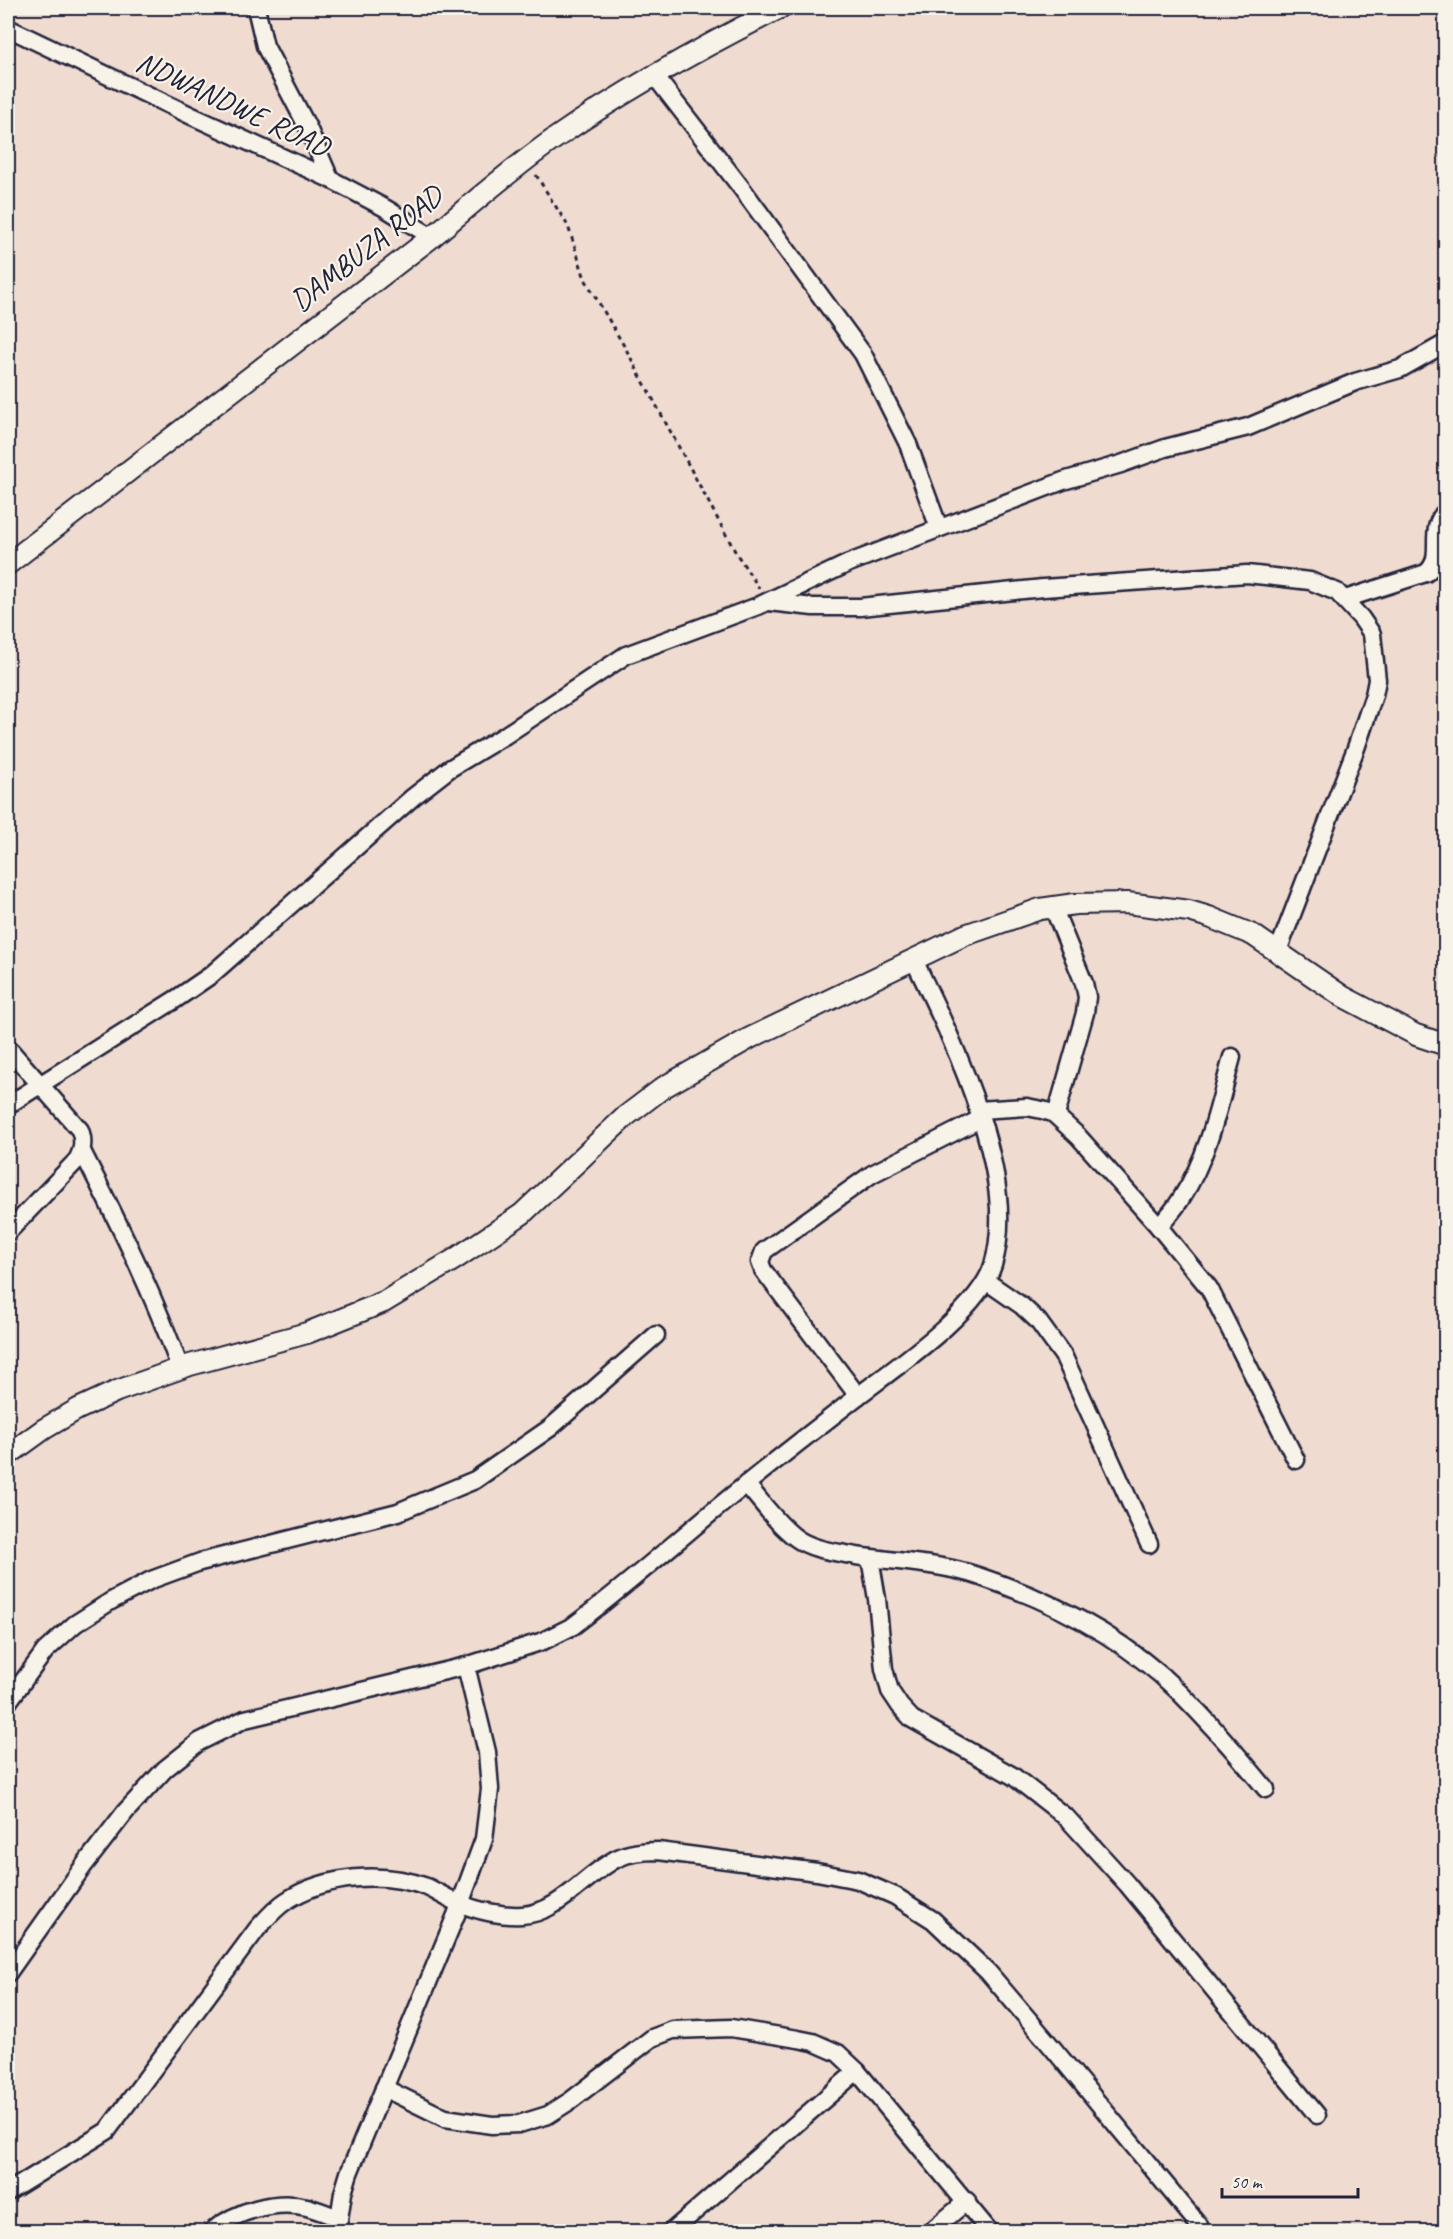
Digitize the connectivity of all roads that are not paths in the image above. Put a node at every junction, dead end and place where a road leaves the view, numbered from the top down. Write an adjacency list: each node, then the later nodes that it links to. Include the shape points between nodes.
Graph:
1 (256, 8): 5 (street, via 265,46)
2 (780, 8): 4 (street, DAMBUZA ROAD)
3 (8, 28): 5 (street, NDWANDWE ROAD)
4 (654, 75): 6 (street, DAMBUZA ROAD, via 553,140); 9 (street, via 863,354 908,444)
5 (330, 179): 6 (street, NDWANDWE ROAD)
6 (432, 237): 10 (street, DAMBUZA ROAD)
7 (1446, 343): 9 (street, via 1400,369 1355,382 1248,427 1165,448 1063,481)
8 (1446, 511): 11 (street, via 1436,526 1436,555 1431,570)
9 (939, 528): 12 (street)
10 (8, 564)
11 (1345, 599): 12 (street, via 1310,581 1247,574 1043,588 860,607); 14 (street, via 1372,634 1377,680 1356,748)
12 (768, 602): 19 (street, via 626,655 449,769 211,975)
13 (1053, 907): 14 (street, via 1127,903 1189,911 1253,935); 15 (street, via 965,935); 22 (street, via 1087,997)
14 (1278, 951): 16 (street, via 1342,996 1416,1035)
15 (914, 960): 21 (street, via 956,1049); 28 (street, via 750,1038 664,1087 610,1130 522,1214 384,1302 288,1339)
16 (1446, 1045)
17 (8, 1047): 19 (street)
18 (1232, 1058): 24 (street, via 1211,1135 1191,1182)
19 (40, 1085): 20 (street); 23 (street, via 80,1130)
20 (8, 1105)
21 (979, 1115): 22 (street, via 1027,1107); 26 (street, via 995,1170 999,1210 996,1251); 29 (street, via 858,1182 761,1256 764,1270)
22 (1056, 1115): 24 (street)
23 (82, 1151): 25 (street); 28 (street, via 142,1271)
24 (1159, 1227): 31 (street, via 1209,1288)
25 (8, 1232)
26 (986, 1281): 29 (street, via 970,1304 908,1359); 33 (street, via 1038,1321 1064,1358)
27 (656, 1335): 36 (street, via 550,1428 475,1480 398,1512 200,1562 111,1600 75,1624 45,1651)
28 (180, 1368): 30 (street, via 78,1409)
29 (858, 1396): 32 (street)
30 (8, 1455)
31 (1296, 1460)
32 (746, 1484): 34 (street, via 796,1538 830,1552); 35 (street, via 573,1626 543,1641)
33 (1149, 1544)
34 (870, 1558): 37 (street, via 932,1565 976,1576 1065,1611 1152,1668 1177,1690); 42 (street, via 884,1669 890,1691 900,1706 912,1719 1013,1776 1067,1818 1127,1884)
35 (466, 1666): 38 (street, via 487,1752 490,1789 484,1839); 39 (street, via 245,1719 199,1742 165,1769 126,1811)
36 (8, 1702)
37 (1266, 1789)
38 (460, 1904): 41 (street); 43 (street, via 411,1882 369,1877 325,1884 285,1902 252,1935 108,2131); 46 (street, via 501,1914 538,1912 620,1857 658,1851 827,1874 858,1880 895,1896 933,1920 988,1972)
39 (8, 1974)
40 (857, 2071): 41 (street, via 838,2053 813,2042 731,2028 673,2030 652,2038 548,2115 519,2124 492,2125 445,2118); 44 (street); 48 (street)
41 (384, 2088): 45 (street, via 349,2173)
42 (1317, 2115)
43 (8, 2192)
44 (966, 2201): 49 (street); 50 (street)
45 (337, 2225): 47 (street, via 305,2206 267,2206 239,2214)
46 (1199, 2225)
47 (211, 2232)
48 (671, 2232)
49 (930, 2232)
50 (990, 2232)

